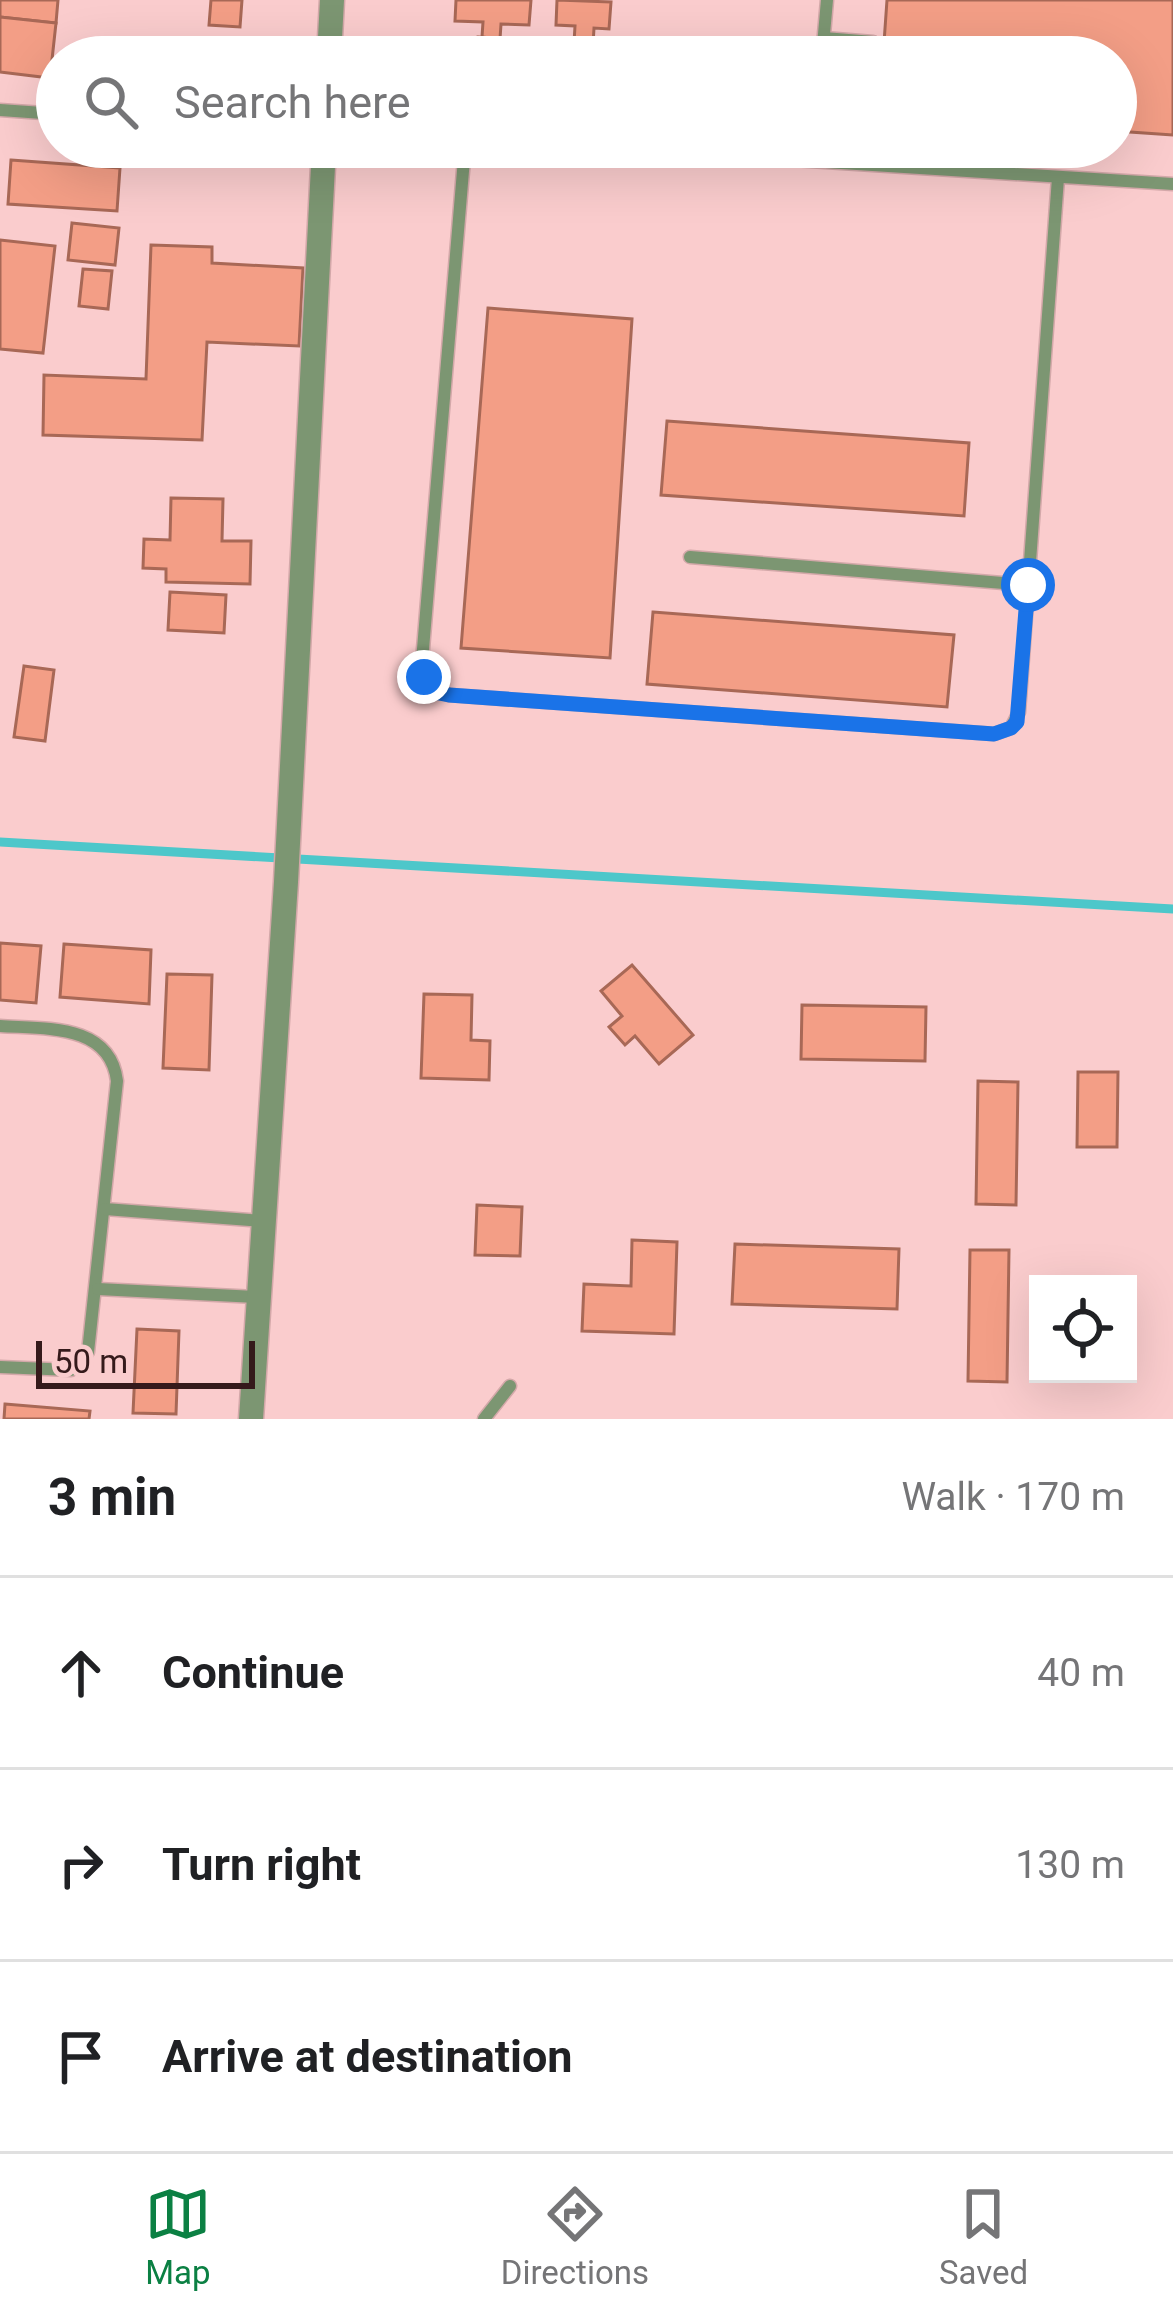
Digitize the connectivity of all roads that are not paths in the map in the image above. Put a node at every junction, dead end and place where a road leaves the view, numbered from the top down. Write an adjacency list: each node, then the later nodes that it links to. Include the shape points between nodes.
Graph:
1 (332, 0): 3 (street)
2 (827, 0): 4 (lane)
3 (330, 36)
4 (824, 36)
5 (0, 110): 6 (lane)
6 (36, 112)
7 (323, 168): 16 (street)
8 (462, 168): 13 (lane, via 422,661 434,692 1003,732 1017,722)
9 (956, 168): 10 (lane)
10 (1058, 178): 11 (lane); 13 (lane)
11 (1173, 184)
12 (690, 557): 13 (lane)
13 (1028, 585)
14 (0, 1026): 15 (lane, via 84,1035 113,1063)
15 (105, 1209): 16 (lane); 17 (lane)
16 (263, 1221): 18 (street)
17 (98, 1289): 18 (lane); 19 (lane, via 80,1364 58,1372)
18 (259, 1297): 21 (street)
19 (0, 1367)
20 (510, 1386): 22 (lane)
21 (251, 1419)
22 (484, 1419)

